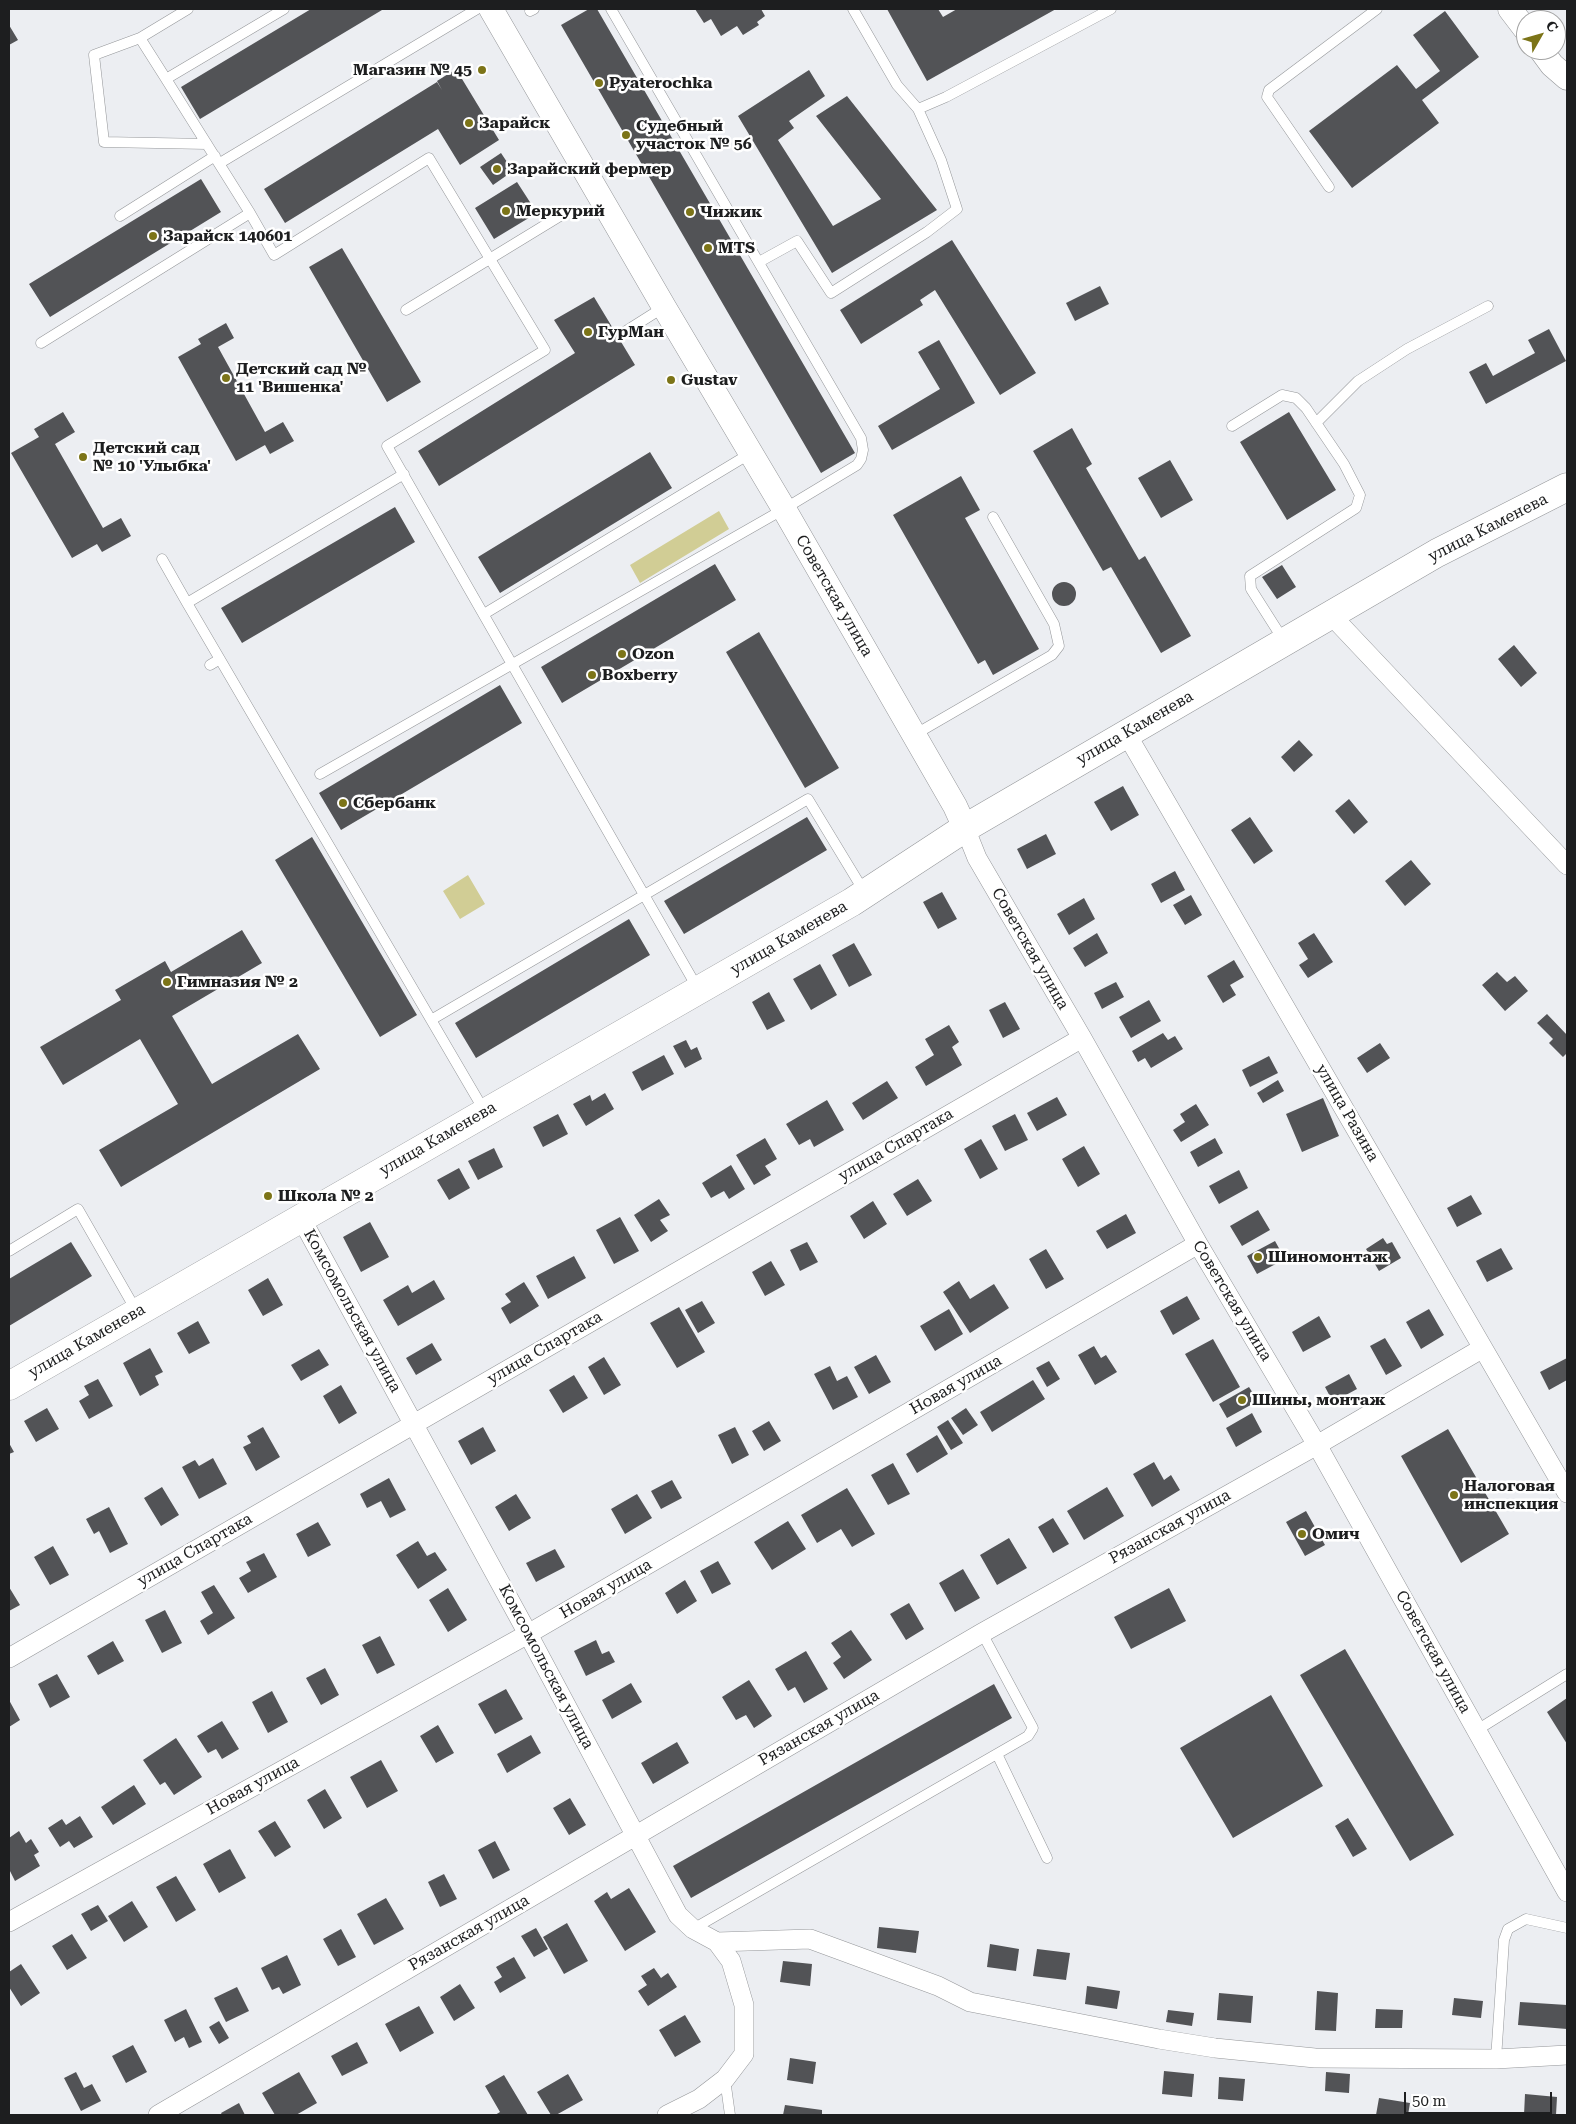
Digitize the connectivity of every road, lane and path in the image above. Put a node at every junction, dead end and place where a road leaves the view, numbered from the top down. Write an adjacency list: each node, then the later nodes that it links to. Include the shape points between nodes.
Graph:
1 (188, 9): 9 (lane)
2 (284, 9): 12 (lane)
3 (477, 9): 15 (lane)
4 (491, 9): 23 (street, Советская улица)
5 (611, 9): 21 (lane)
6 (854, 9): 13 (lane, via 897,86)
7 (1110, 9): 13 (lane)
8 (1377, 9): 16 (lane, via 1269,90 1267,97)
9 (140, 38): 12 (lane); 14 (lane, via 94,55 104,142)
10 (1548, 60): 11 (street)
11 (1567, 78)
12 (166, 79): 14 (lane)
13 (918, 109): 21 (lane, via 941,160 957,209 927,232 830,293 797,241)
14 (207, 144): 15 (lane)
15 (217, 159): 17 (lane); 18 (lane)
16 (1329, 187)
17 (250, 213): 20 (lane, via 274,255 429,158); 26 (lane)
18 (120, 216)
19 (560, 216): 20 (lane)
20 (490, 259): 24 (lane); 30 (lane, via 545,350 387,446)
21 (759, 262): 32 (lane, via 861,438 863,450 857,465)
22 (1488, 306): 27 (lane, via 1407,349 1358,381)
23 (664, 308): 25 (lane); 29 (street, Советская улица)
24 (406, 310)
25 (626, 330)
26 (41, 343)
27 (1316, 423): 28 (lane, via 1296,398 1282,395); 38 (lane, via 1344,464 1360,496 1356,508 1250,576 1251,589)
28 (1232, 426)
29 (751, 453): 32 (street, Советская улица); 36 (lane)
30 (404, 474): 35 (lane); 36 (lane)
31 (1567, 487): 37 (main road, улица Каменева, via 1437,553)
32 (784, 509): 40 (lane); 43 (street, Советская улица)
33 (993, 517): 43 (lane, via 1054,624 1059,646 1052,655)
34 (162, 559): 35 (lane)
35 (188, 603): 39 (lane)
36 (484, 614): 40 (lane)
37 (1331, 615): 38 (main road, улица Каменева); 46 (street)
38 (1284, 642): 42 (main road, улица Каменева)
39 (220, 658): 41 (lane); 50 (lane)
40 (512, 664): 44 (lane); 48 (lane)
41 (210, 665)
42 (1126, 734): 45 (main road, улица Каменева); 57 (street, улица Разина)
43 (914, 735): 45 (street, Советская улица)
44 (320, 774)
45 (965, 828): 47 (main road, улица Каменева); 51 (street, Советская улица, via 977,858)
46 (1567, 865)
47 (865, 894): 48 (lane, via 808,799); 49 (main road, улица Каменева)
48 (644, 895): 49 (lane); 50 (lane)
49 (698, 990): 52 (main road, улица Каменева)
50 (431, 1020): 52 (lane)
51 (1082, 1038): 54 (street, Советская улица); 59 (street, улица Спартака)
52 (485, 1112): 53 (main road, улица Каменева)
53 (301, 1218): 56 (main road, улица Каменева); 59 (street, Комсомольская улица)
54 (1198, 1244): 60 (street, Советская улица); 63 (street, Новая улица)
55 (9, 1251): 56 (lane, via 78,1209)
56 (137, 1312): 58 (main road, улица Каменева)
57 (1483, 1348): 60 (street, Рязанская улица); 61 (street, улица Разина)
58 (9, 1386)
59 (413, 1424): 63 (street, Комсомольская улица); 64 (street, улица Спартака)
60 (1317, 1445): 62 (street, Рязанская улица); 66 (street, Советская улица)
61 (1567, 1493)
62 (982, 1633): 67 (lane, via 1033,1728 1028,1736); 68 (street, Рязанская улица)
63 (528, 1634): 68 (street, Комсомольская улица); 71 (street, Новая улица)
64 (9, 1658)
65 (1567, 1674): 66 (lane)
66 (1477, 1730): 70 (street, Советская улица)
67 (997, 1754): 69 (lane); 73 (lane)
68 (636, 1836): 73 (street, Комсомольская улица, via 678,1915); 78 (street, Рязанская улица)
69 (1047, 1858)
70 (1567, 1892)
71 (9, 1922)
72 (1567, 1928): 76 (lane, via 1526,1919 1508,1928 1504,1940)
73 (693, 1929): 74 (street, Комсомольская улица)
74 (717, 1942): 76 (street, via 810,1938 938,1986 970,2002 1215,2048 1315,2058); 77 (street, Комсомольская улица, via 732,1960 744,2005 744,2054)
75 (1567, 2055): 76 (street)
76 (1496, 2059)
77 (725, 2078): 79 (street, Комсомольская улица, via 699,2099); 80 (lane)
78 (158, 2115)
79 (667, 2115)
80 (730, 2115)

